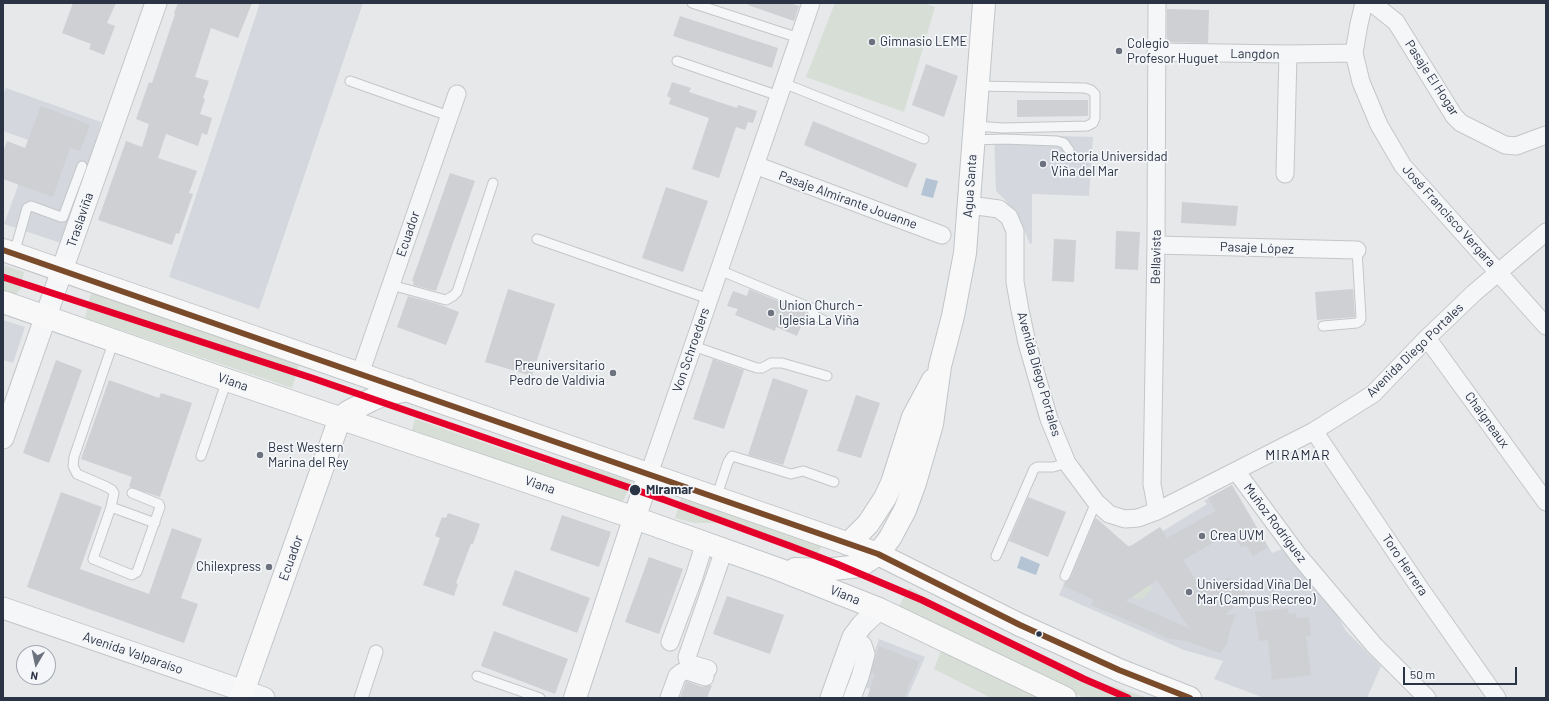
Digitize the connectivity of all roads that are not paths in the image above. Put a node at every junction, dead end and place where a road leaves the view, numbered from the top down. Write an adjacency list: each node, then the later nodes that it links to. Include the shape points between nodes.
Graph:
1 (156, 3): 26 (street, Traslaviña)
2 (692, 3): 8 (lane)
3 (811, 3): 8 (street, Von Schroeders)
4 (984, 3): 14 (main road, Agua Santa)
5 (1157, 3): 9 (street, Bellavista)
6 (1364, 3): 10 (street, José Francisco Vergara)
7 (1372, 3): 19 (street, Pasaje El Hogar, via 1396,22 1454,116 1461,123 1505,145 1516,146)
8 (799, 38): 15 (street, Von Schroeders)
9 (1156, 52): 11 (street, Langdon); 31 (street, Bellavista)
10 (1354, 53): 11 (street, Langdon); 36 (street, José Francisco Vergara, via 1361,82 1379,125 1403,166)
11 (1288, 54): 24 (street)
12 (676, 60): 15 (lane)
13 (350, 81): 17 (lane)
14 (977, 86): 18 (main road, Agua Santa); 18 (lane, via 1085,88 1095,94 1095,118 1093,123 1087,126 1003,128)
15 (781, 90): 20 (lane); 22 (street, Von Schroeders)
16 (457, 94): 17 (street, Ecuador)
17 (449, 116): 37 (street, Ecuador)
18 (974, 133): 21 (lane, via 1003,139 1064,142); 27 (main road, Agua Santa)
19 (1546, 135)
20 (924, 139)
21 (1069, 150)
22 (755, 165): 29 (street, Pasaje Almirante Jouanne); 35 (street, Von Schroeders)
23 (82, 166): 26 (lane)
24 (1285, 174)
25 (493, 183): 37 (lane, via 457,292 453,296 446,300)
26 (78, 200): 33 (lane, via 61,217 29,207); 34 (street, Traslaviña)
27 (969, 205): 47 (main road, Agua Santa, via 960,284); 56 (street, Avenida Diego Portales, via 999,209 1009,217 1015,231 1015,282 1027,343 1049,419)
28 (1546, 232): 36 (street, Avenida Diego Portales)
29 (942, 234)
30 (538, 239): 38 (lane)
31 (1156, 245): 32 (street, Pasaje López); 65 (street, Bellavista, via 1152,484)
32 (1357, 250): 42 (lane, via 1360,321)
33 (8, 252): 34 (main road)
34 (62, 270): 40 (street, Traslaviña); 48 (main road)
35 (719, 270): 38 (street, Von Schroeders); 41 (lane, via 811,308 815,316)
36 (1498, 272): 43 (street); 44 (street, Avenida Diego Portales)
37 (391, 285): 48 (street, Ecuador)
38 (709, 298): 46 (street, Von Schroeders)
39 (3, 302): 40 (main road, Viana)
40 (46, 317): 45 (main road, Viana); 54 (street, Traslaviña)
41 (827, 322)
42 (1323, 326)
43 (1546, 326)
44 (1427, 338): 53 (street, Avenida Diego Portales, via 1372,394); 63 (street, Chaigneaux)
45 (114, 340): 50 (main road, Viana); 64 (lane, via 73,466 77,474 112,490 114,497)
46 (693, 346): 49 (lane, via 757,368 771,363 782,363); 58 (street, Von Schroeders)
47 (940, 366): 68 (main road, Agua Santa, via 913,417 885,498 868,524); 70 (main road, Agua Santa, via 932,424 915,483 905,510)
48 (360, 374): 51 (main road)
49 (828, 376)
50 (227, 380): 52 (main road, Viana); 55 (lane)
51 (408, 390): 52 (main road, via 383,395); 58 (main road)
52 (340, 418): 66 (main road, Viana); 80 (main road, Ecuador)
53 (1314, 431): 57 (street, Avenida Diego Portales); 91 (street, Toro Herrera)
54 (3, 438)
55 (201, 456)
56 (1066, 463): 62 (street, Avenida Diego Portales); 71 (lane, via 1034,469)
57 (1236, 471): 65 (street, Avenida Diego Portales); 90 (street, Muñoz Rodríguez, via 1298,555 1374,645)
58 (648, 474): 61 (main road); 66 (main road, Von Schroeders)
59 (834, 482): 61 (lane, via 803,471 791,474 732,456)
60 (132, 493): 67 (lane, via 159,504 160,510)
61 (716, 498): 68 (main road)
62 (1096, 502): 65 (street, Avenida Diego Portales, via 1109,514 1125,519 1138,518); 73 (lane)
63 (1546, 502)
64 (111, 507): 67 (lane); 67 (lane, via 93,559 132,575 137,572)
65 (1157, 511)
66 (635, 518): 69 (main road, Viana); 84 (main road, Von Schroeders)
67 (155, 523)
68 (848, 544): 70 (main road)
69 (714, 546): 72 (main road, Viana); 77 (street, via 694,577); 85 (street, via 687,656 691,664 710,674 682,672 677,676)
70 (878, 554): 72 (main road, Agua Santa, via 860,566 824,570); 89 (main road, via 1020,625 1119,670)
71 (996, 556)
72 (778, 569): 75 (main road, Viana)
73 (1065, 576)
74 (3, 608): 80 (street, Avenida Valparaíso)
75 (878, 609): 76 (street); 88 (main road, Viana)
76 (853, 637): 86 (street); 87 (street, via 863,645 866,654)
77 (670, 642)
78 (376, 652): 82 (street)
79 (477, 676): 83 (lane)
80 (242, 694): 81 (street, Avenida Valparaíso)
81 (264, 698)
82 (361, 698)
83 (540, 698)
84 (575, 698)
85 (669, 698)
86 (831, 698)
87 (852, 698)
88 (1065, 698)
89 (1190, 698)
90 (1427, 698)
91 (1497, 698)

